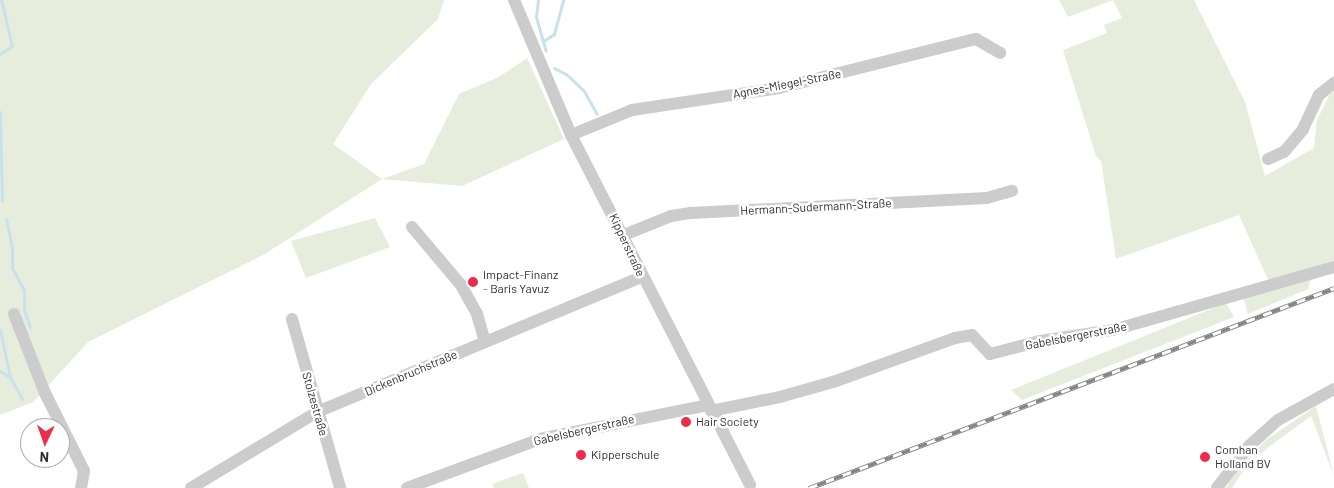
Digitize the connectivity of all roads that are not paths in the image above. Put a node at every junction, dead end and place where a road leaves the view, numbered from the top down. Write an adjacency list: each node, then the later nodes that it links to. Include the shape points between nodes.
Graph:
1 (514, 0): 4 (street, Kipperstraße)
2 (1000, 53): 4 (street, Agnes-Miegel-Straße, via 976,39 780,88 632,110)
3 (1334, 83): 5 (street, via 1319,95 1303,130 1284,152)
4 (571, 135): 8 (street, Kipperstraße)
5 (1268, 159)
6 (1012, 191): 8 (street, Hermann-Sudermann-Straße, via 987,198 691,213 671,216)
7 (412, 227): 13 (street, via 461,285 477,314)
8 (624, 235): 10 (street, Kipperstraße)
9 (1334, 267): 15 (street, Gabelsbergerstraße, via 1113,330 1040,341 990,354 972,335 955,338 836,382 780,398)
10 (642, 276): 13 (street, Dickenbruchstraße); 15 (street, Kipperstraße)
11 (14, 314): 18 (street, via 45,393 81,463 84,471)
12 (292, 319): 16 (street, Stolzestraße)
13 (485, 342): 16 (street, Dickenbruchstraße)
14 (1334, 389): 22 (street, via 1278,420 1249,446)
15 (710, 408): 17 (street, Kipperstraße); 21 (street, Gabelsbergerstraße, via 540,438)
16 (317, 412): 19 (street, Dickenbruchstraße); 20 (street, Stolzestraße)
17 (750, 485)
18 (81, 488)
19 (191, 488)
20 (340, 488)
21 (408, 488)
22 (1217, 488)

